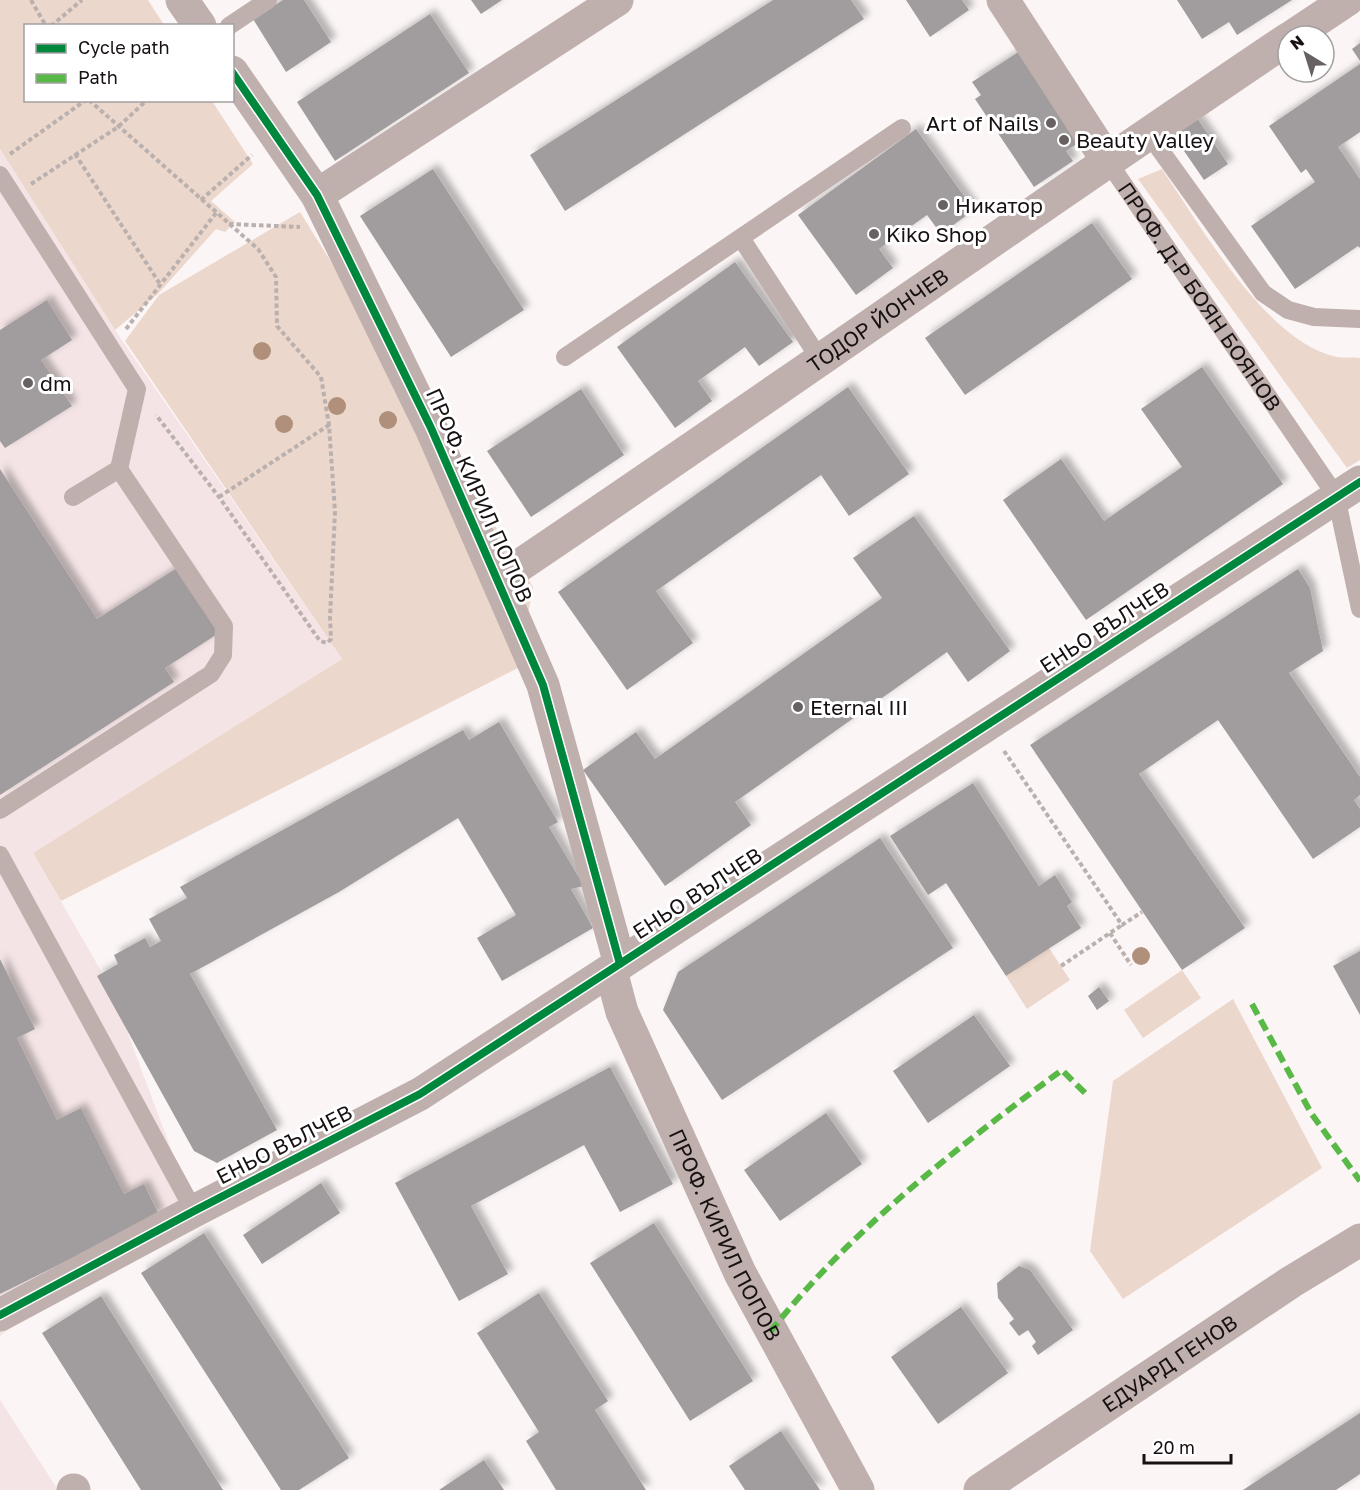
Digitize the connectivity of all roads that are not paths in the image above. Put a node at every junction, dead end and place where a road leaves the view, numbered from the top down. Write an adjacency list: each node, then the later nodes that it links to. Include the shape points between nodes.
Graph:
1 (182, 0): 6 (street)
2 (268, 0): 7 (lane)
3 (617, 0): 15 (street)
4 (1003, 0): 13 (street, ПРОФ. Д-Р БОЯН БОЯНОВ)
5 (1347, 0): 8 (street)
6 (199, 24)
7 (232, 24)
8 (1311, 24)
9 (1276, 47): 12 (street, ТОДОР ЙОНЧЕВ)
10 (234, 75): 15 (street, ПРОФ. КИРИЛ ПОПОВ)
11 (902, 128): 16 (lane)
12 (1148, 133): 13 (street, ТОДОР ЙОНЧЕВ); 17 (lane, via 1263,293 1288,310)
13 (1107, 160): 19 (street, ТОДОР ЙОНЧЕВ); 21 (lane, ПРОФ. Д-Р БОЯН БОЯНОВ)
14 (0, 175): 20 (lane, via 136,389)
15 (317, 195): 23 (street, ПРОФ. КИРИЛ ПОПОВ, via 431,428)
16 (741, 237): 18 (lane); 19 (lane)
17 (1360, 320)
18 (565, 357)
19 (821, 361): 23 (street, ТОДОР ЙОНЧЕВ)
20 (119, 469): 22 (lane); 25 (lane, via 224,626 223,655 211,674)
21 (1348, 489): 24 (lane, ПРОФ. Д-Р БОЯН БОЯНОВ); 27 (street, ЕНЬО ВЪЛЧЕВ)
22 (73, 497)
23 (498, 579): 27 (street, ПРОФ. КИРИЛ ПОПОВ, via 543,686)
24 (1360, 609)
25 (0, 810)
26 (0, 855): 28 (lane)
27 (615, 968): 28 (street, ЕНЬО ВЪЛЧЕВ, via 420,1094); 31 (street, ПРОФ. КИРИЛ ПОПОВ, via 622,1012 740,1274)
28 (194, 1211): 30 (street, ЕНЬО ВЪЛЧЕВ)
29 (1360, 1240): 32 (street, ЕДУАРД ГЕНОВ)
30 (0, 1315)
31 (858, 1490)
32 (980, 1490)

